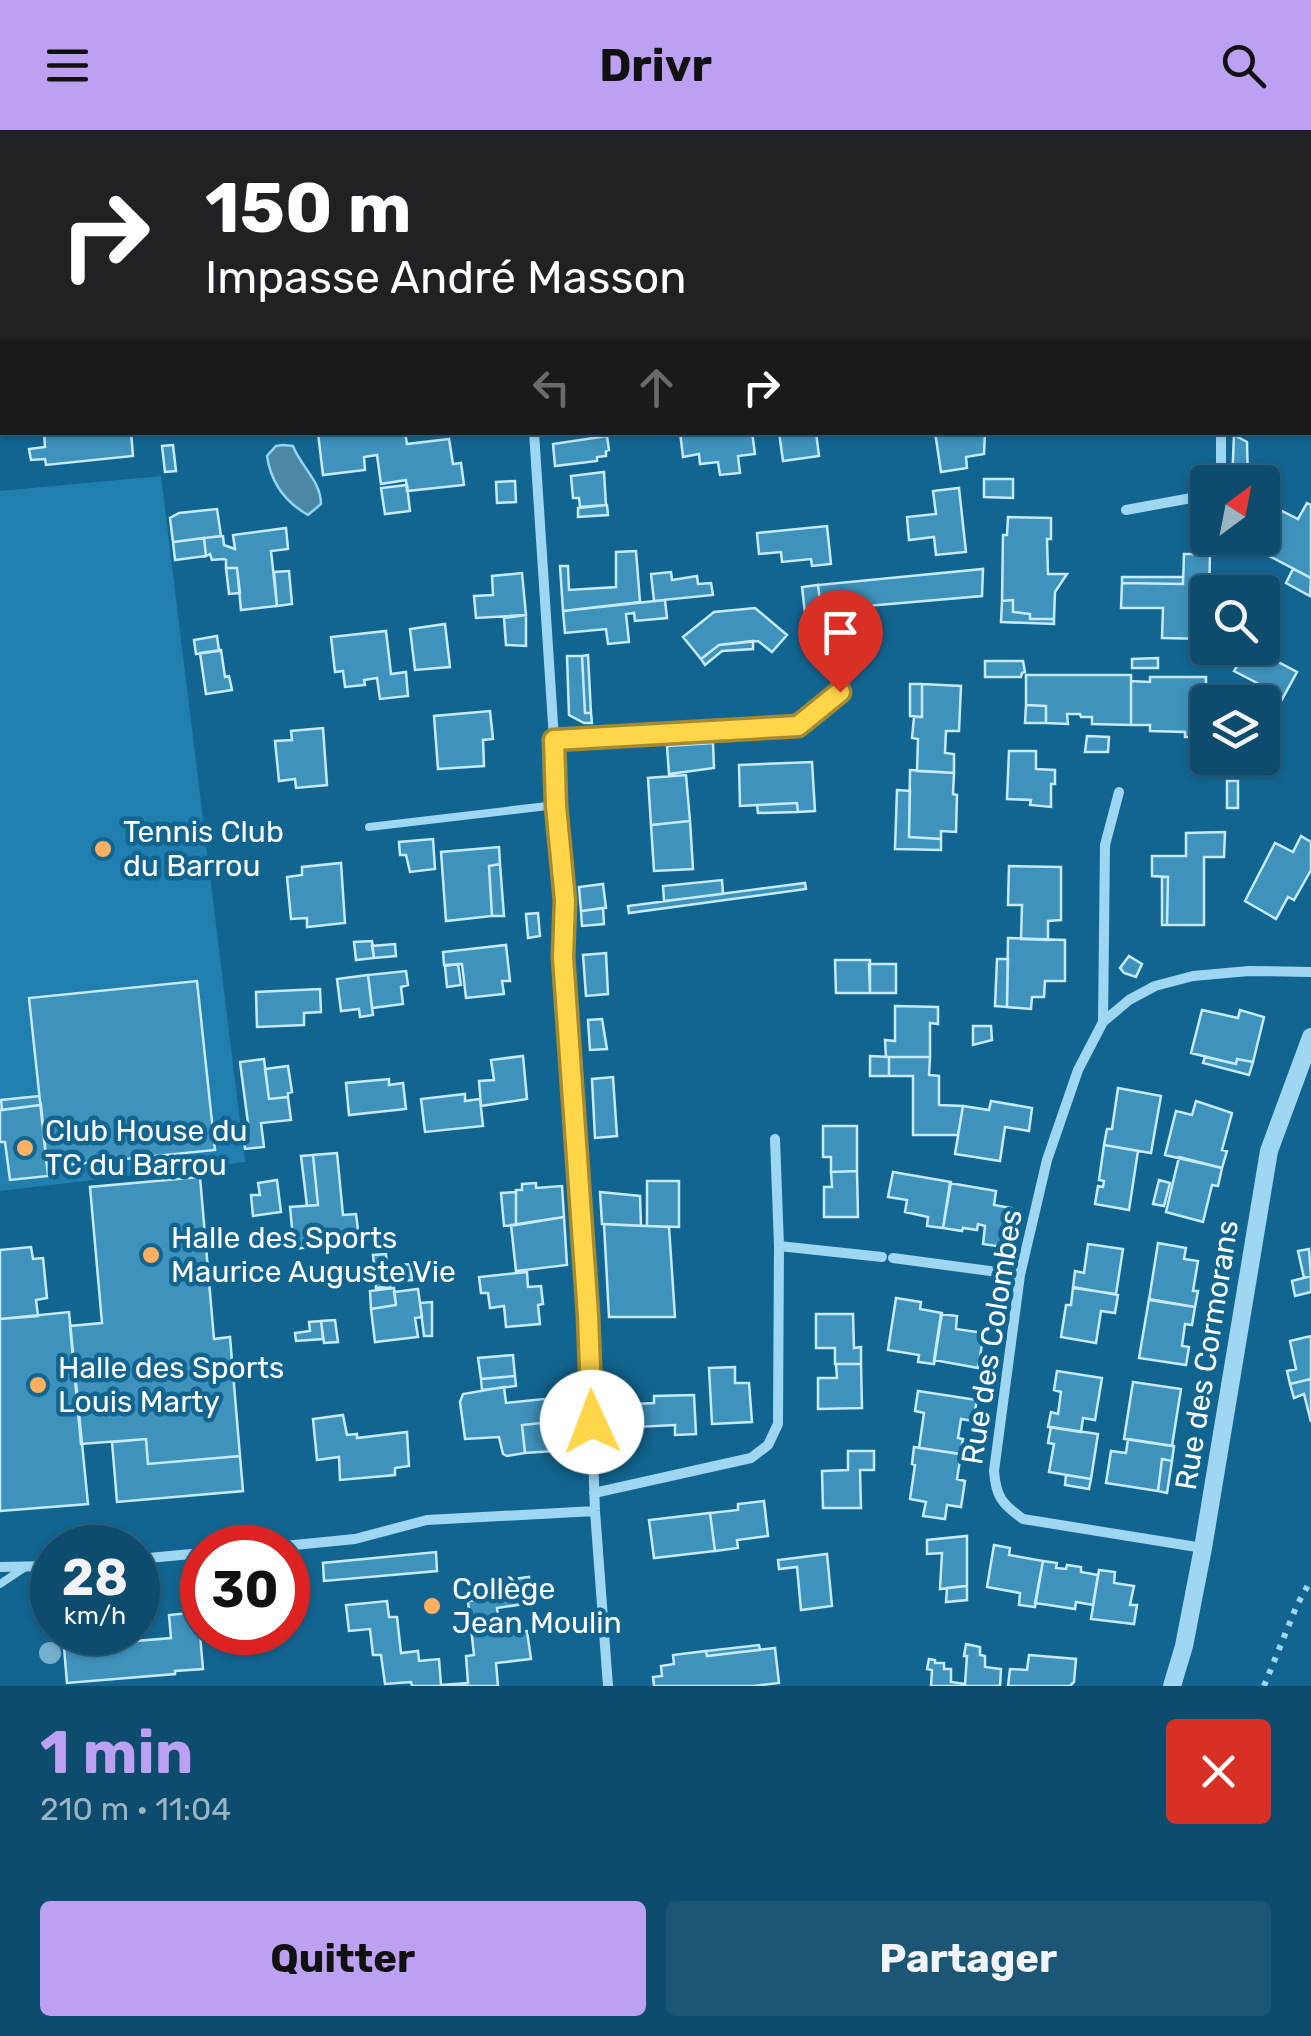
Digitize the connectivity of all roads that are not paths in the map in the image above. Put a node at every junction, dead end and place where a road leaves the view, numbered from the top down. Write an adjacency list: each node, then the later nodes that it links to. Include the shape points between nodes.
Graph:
1 (534, 435): 7 (street)
2 (1221, 435): 3 (street)
3 (1221, 465)
4 (1190, 498): 5 (street)
5 (1126, 510)
6 (840, 692): 7 (street, via 798,726)
7 (554, 740): 9 (street)
8 (1119, 792): 12 (street, via 1105,846)
9 (556, 806): 10 (lane); 17 (street)
10 (370, 827)
11 (1311, 972): 12 (street, Rue des Colombes, via 1193,976 1155,986)
12 (1104, 1022): 16 (street, Rue des Colombes, via 1078,1070 1047,1160)
13 (1311, 1036): 20 (street, Rue des Cormorans, via 1269,1151)
14 (775, 1139): 15 (street)
15 (779, 1246): 16 (street); 17 (street, via 778,1424 768,1445 751,1458)
16 (1020, 1275): 20 (street, Rue des Colombes, via 994,1471 1000,1500 1023,1519)
17 (594, 1493): 18 (street)
18 (595, 1511): 19 (street, via 427,1520); 25 (street)
19 (310, 1543)
20 (1204, 1548): 26 (street, Rue des Cormorans)
21 (0, 1567): 22 (street)
22 (24, 1568): 23 (street); 24 (lane)
23 (30, 1568)
24 (0, 1584)
25 (608, 1686)
26 (1172, 1686)

